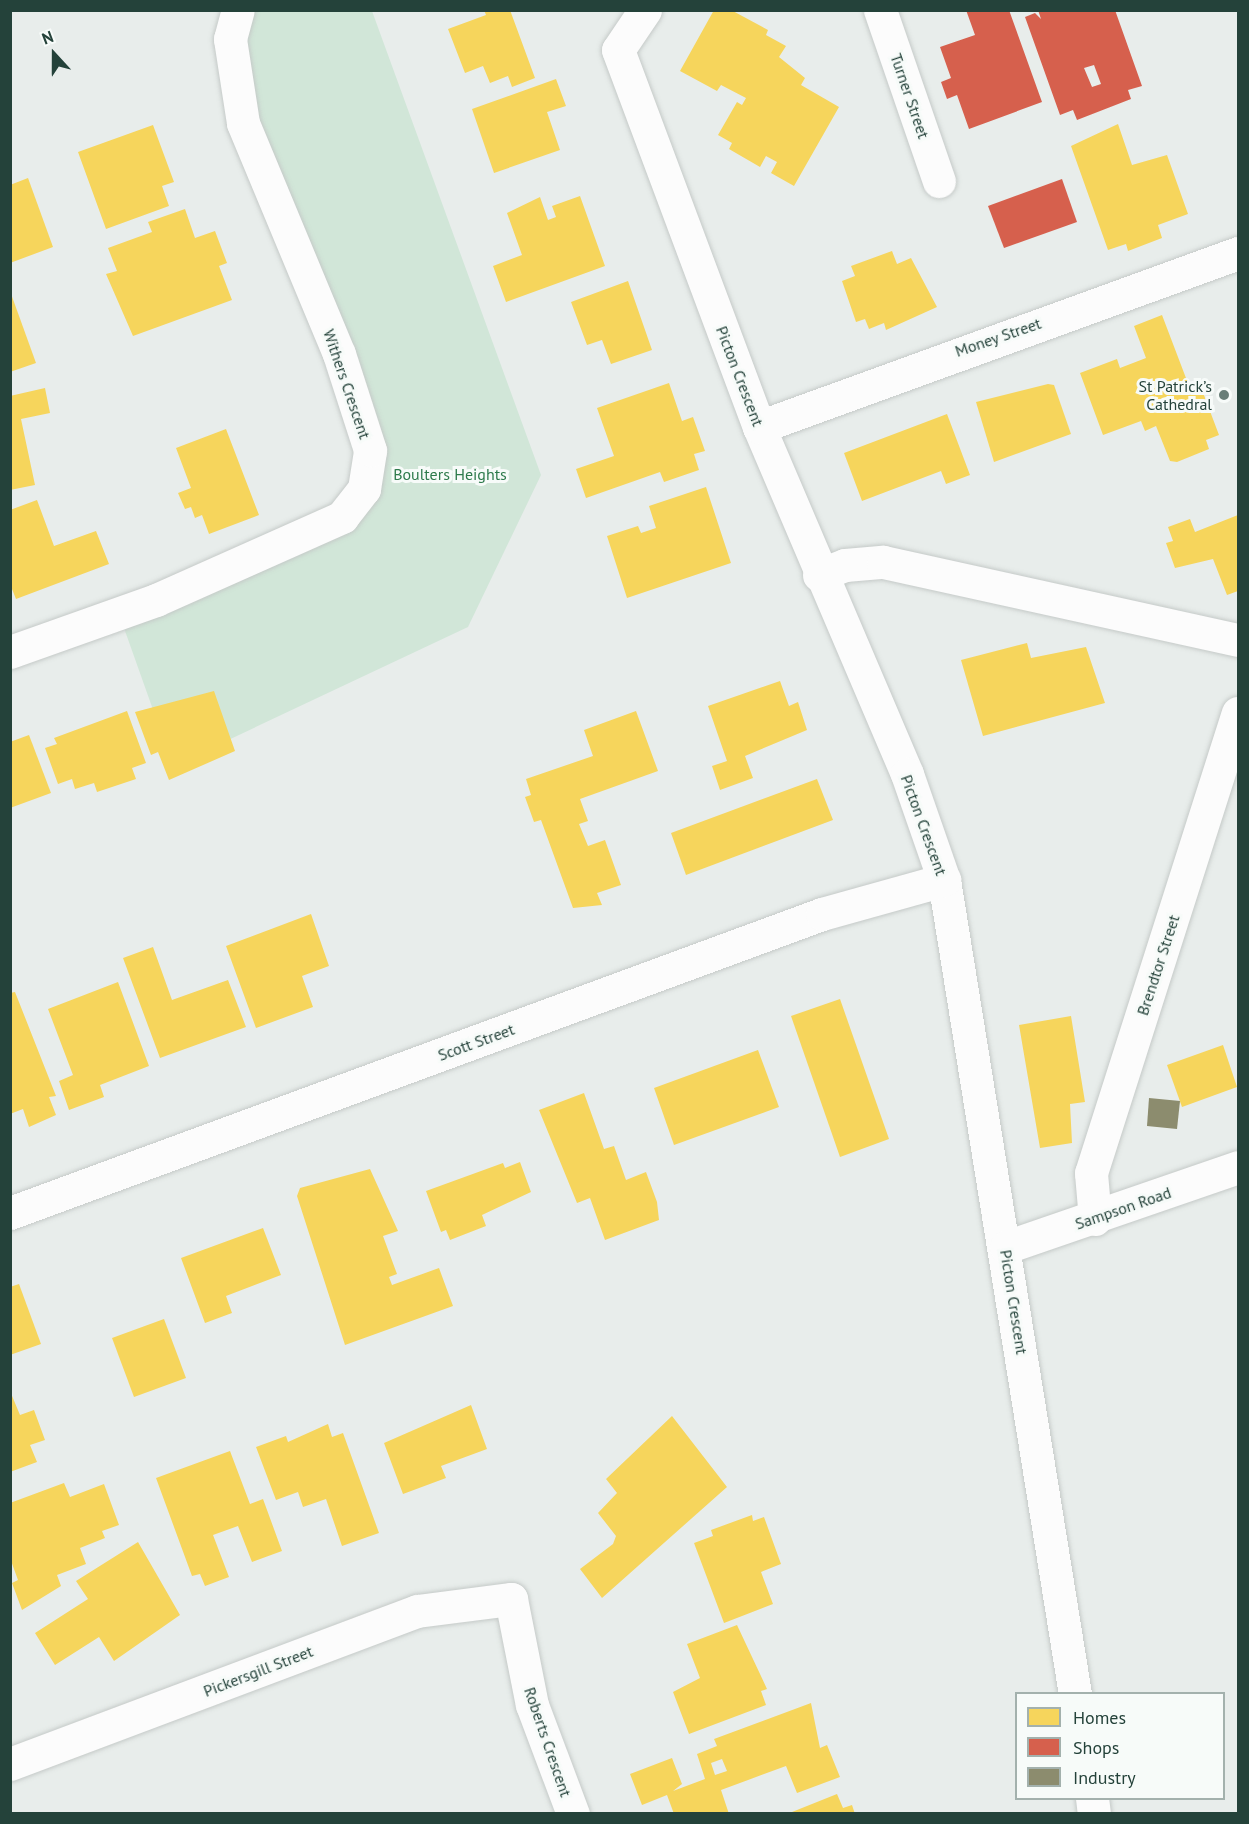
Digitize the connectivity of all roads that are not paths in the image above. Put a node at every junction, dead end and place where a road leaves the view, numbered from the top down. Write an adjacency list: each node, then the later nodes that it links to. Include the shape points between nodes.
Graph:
1 (238, 10): 9 (street, Withers Crescent, via 230,39 243,123 339,354 370,450 364,489 342,518 156,600)
2 (645, 10): 6 (street, Picton Crescent, via 618,50)
3 (880, 10): 4 (street, Turner Street)
4 (939, 181)
5 (1239, 253): 6 (street, Money Street)
6 (759, 427): 7 (street, Picton Crescent)
7 (819, 575): 8 (street, via 845,565 883,561); 11 (street, Picton Crescent, via 907,774)
8 (1239, 640)
9 (10, 652)
10 (1239, 713): 14 (street, Brendtor Street, via 1091,1173)
11 (944, 880): 13 (street, Scott Street, via 822,914); 15 (street, Picton Crescent)
12 (1239, 1167): 14 (street, Sampson Road)
13 (10, 1213)
14 (1095, 1219): 15 (street, Sampson Road)
15 (1006, 1247): 17 (street, Picton Crescent)
16 (511, 1599): 18 (street, Pickersgill Street, via 417,1611); 19 (street, Roberts Crescent, via 532,1705)
17 (1075, 1692)
18 (10, 1764)
19 (573, 1814)

